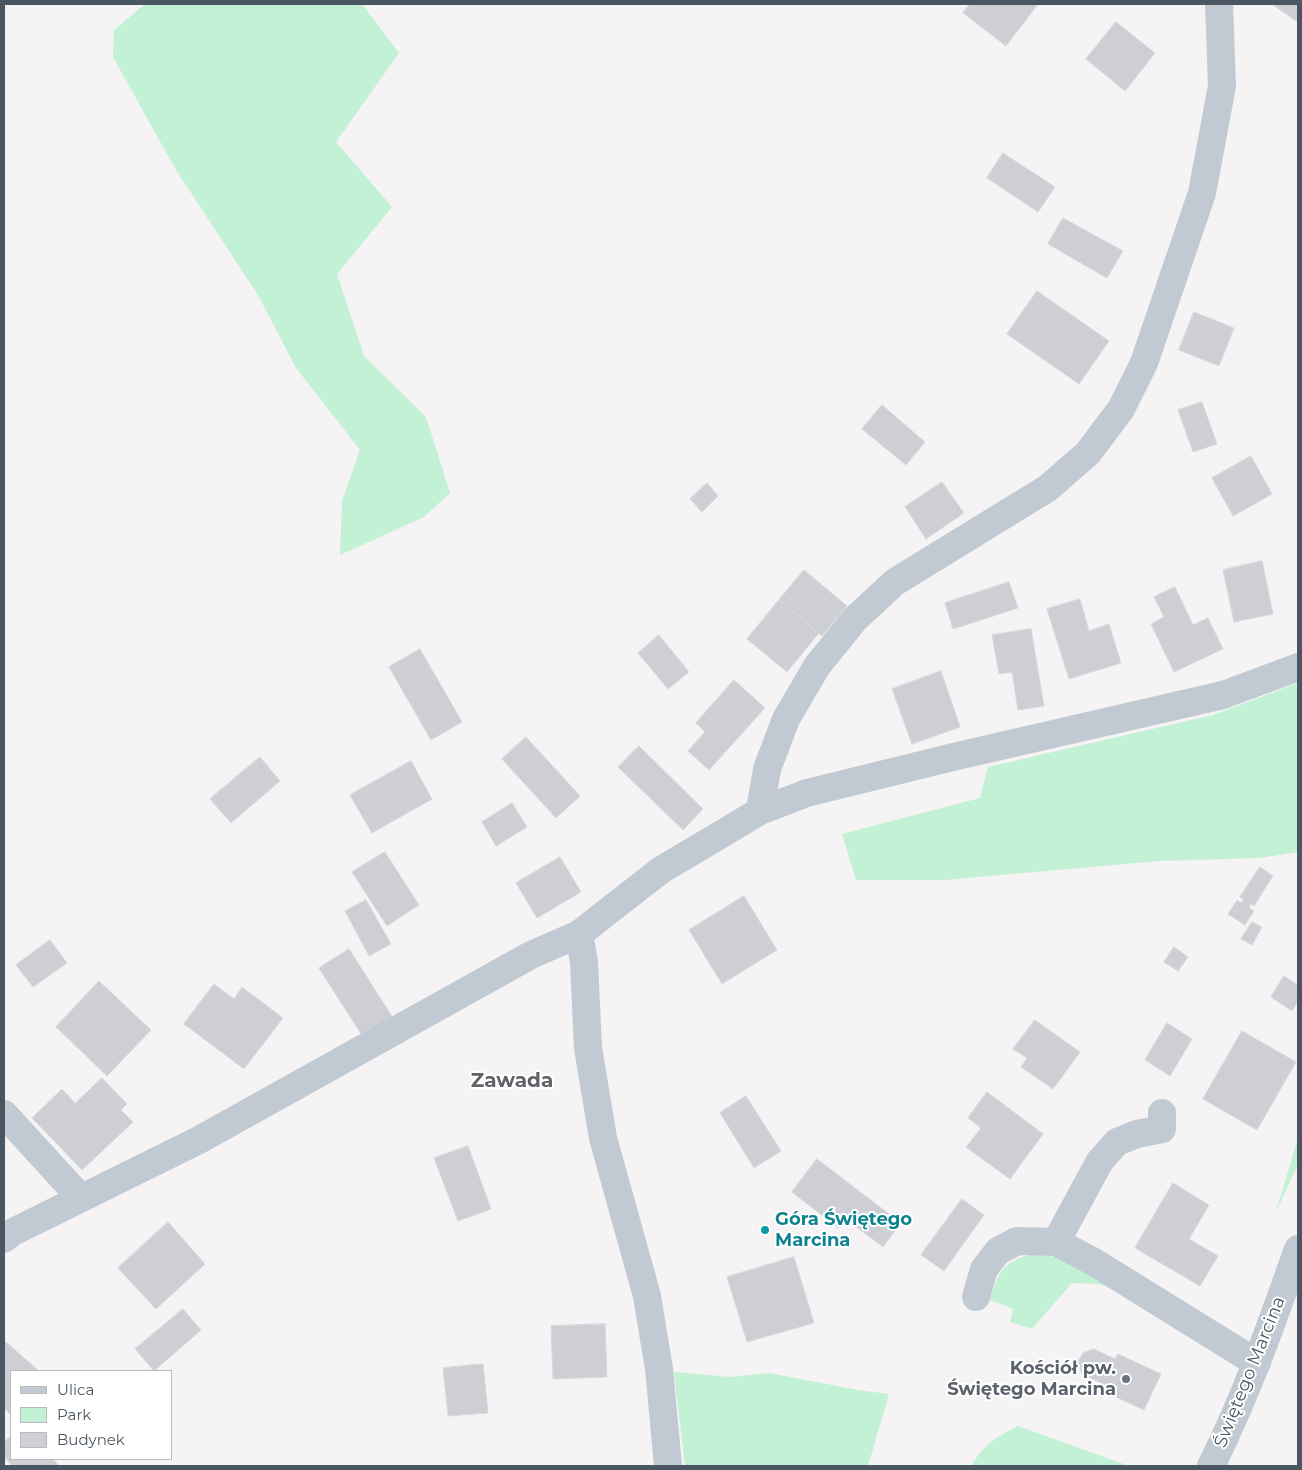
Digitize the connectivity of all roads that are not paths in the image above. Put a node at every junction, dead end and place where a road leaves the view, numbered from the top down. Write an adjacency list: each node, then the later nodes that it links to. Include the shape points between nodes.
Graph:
1 (1219, 4): 3 (street, via 1222,86 1202,193 1144,363 1121,408 1088,453 1048,488 895,582 855,620 817,666 786,719 767,769)
2 (1298, 667): 3 (street, via 1223,695 807,793)
3 (760, 811): 4 (street, via 661,870)
4 (579, 934): 7 (street, via 531,954 199,1140); 13 (street, via 584,962 588,1048 603,1138 647,1296 659,1369)
5 (1162, 1113): 9 (street, via 1162,1130 1137,1134 1117,1142 1100,1162)
6 (4, 1114): 7 (street)
7 (80, 1197): 8 (street)
8 (4, 1238)
9 (1056, 1242): 11 (street, via 1017,1241 998,1251 984,1269); 12 (street)
10 (1298, 1249): 12 (street, Świętego Marcina)
11 (976, 1297)
12 (1258, 1363): 14 (street, Świętego Marcina)
13 (668, 1466)
14 (1211, 1466)

